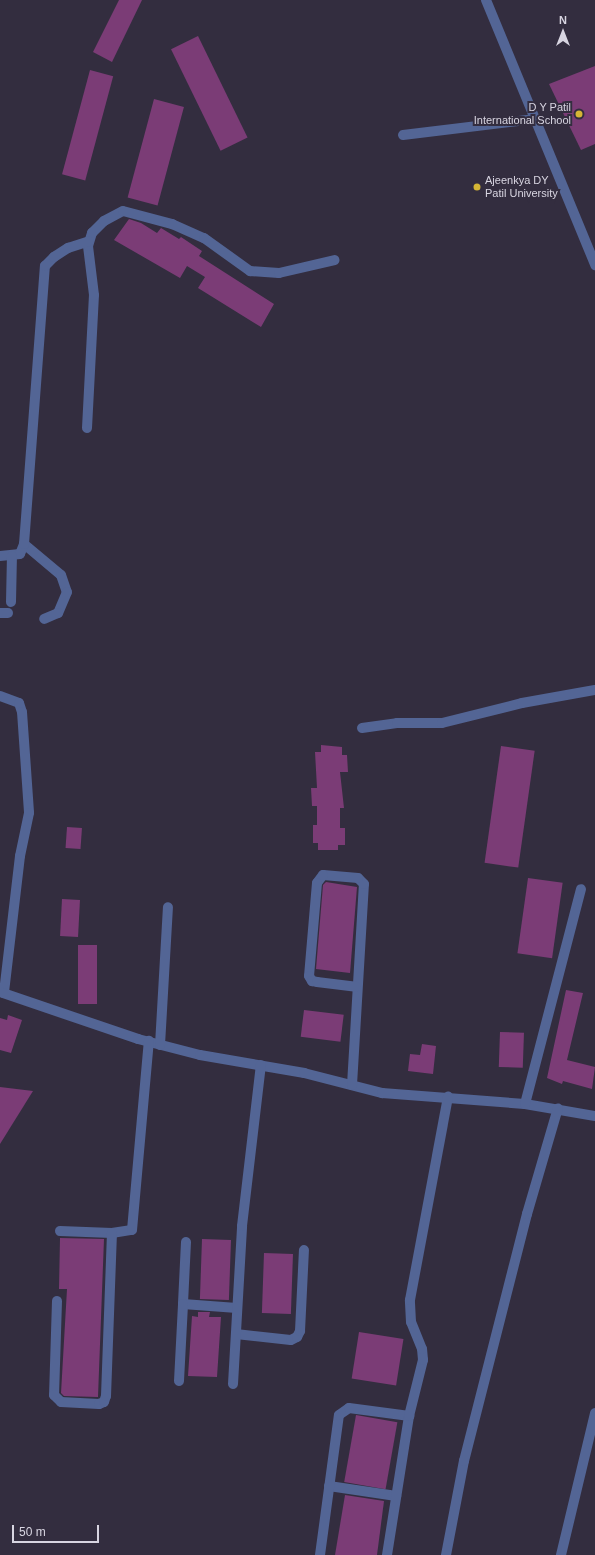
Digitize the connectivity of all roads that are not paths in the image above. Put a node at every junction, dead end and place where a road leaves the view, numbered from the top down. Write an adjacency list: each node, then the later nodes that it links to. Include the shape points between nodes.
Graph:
1 (486, 0): 2 (street)
2 (535, 119): 3 (street); 6 (street)
3 (403, 135)
4 (89, 241): 5 (street, via 92,233 104,221 122,211 172,224 204,238 250,271 279,273); 7 (street, via 88,261 94,295); 8 (street, via 68,248 45,266)
5 (335, 260)
6 (595, 265)
7 (87, 428)
8 (24, 544): 10 (street, via 20,554); 12 (street, via 61,575 67,592 58,613)
9 (0, 556): 10 (street)
10 (12, 556): 11 (street)
11 (11, 602)
12 (44, 619)
13 (595, 690): 15 (street, via 522,703 442,723 397,723)
14 (0, 696): 19 (street, via 19,703 22,712 29,813 20,856)
15 (362, 728)
16 (581, 889): 25 (street)
17 (168, 907): 21 (street)
18 (356, 987): 18 (street, via 312,981 309,976 317,883 323,875 358,878 364,884); 23 (street)
19 (2, 992): 20 (street)
20 (149, 1041): 21 (street); 29 (street, via 133,1225 127,1232)
21 (160, 1044): 22 (street, via 200,1055)
22 (260, 1065): 23 (street); 34 (street, via 242,1226)
23 (352, 1085): 24 (street, via 382,1093)
24 (448, 1097): 25 (street); 39 (street, via 410,1300 411,1322 422,1350 423,1360)
25 (525, 1104): 26 (street)
26 (558, 1108): 27 (street); 44 (street, via 527,1214 464,1461)
27 (595, 1116)
28 (60, 1231): 29 (street)
29 (112, 1233): 32 (street, via 106,1396 99,1404 61,1402 54,1395)
30 (186, 1242): 33 (street)
31 (304, 1250): 35 (street, via 300,1330 297,1337 290,1340)
32 (58, 1301)
33 (183, 1304): 34 (street); 36 (street)
34 (237, 1308): 35 (street)
35 (236, 1334): 37 (street)
36 (180, 1381)
37 (233, 1384)
38 (595, 1413): 45 (street)
39 (409, 1416): 40 (street, via 349,1408 342,1410 339,1415); 41 (street)
40 (329, 1486): 41 (street); 42 (street)
41 (396, 1496): 43 (street)
42 (320, 1555)
43 (387, 1555)
44 (446, 1555)
45 (561, 1555)

